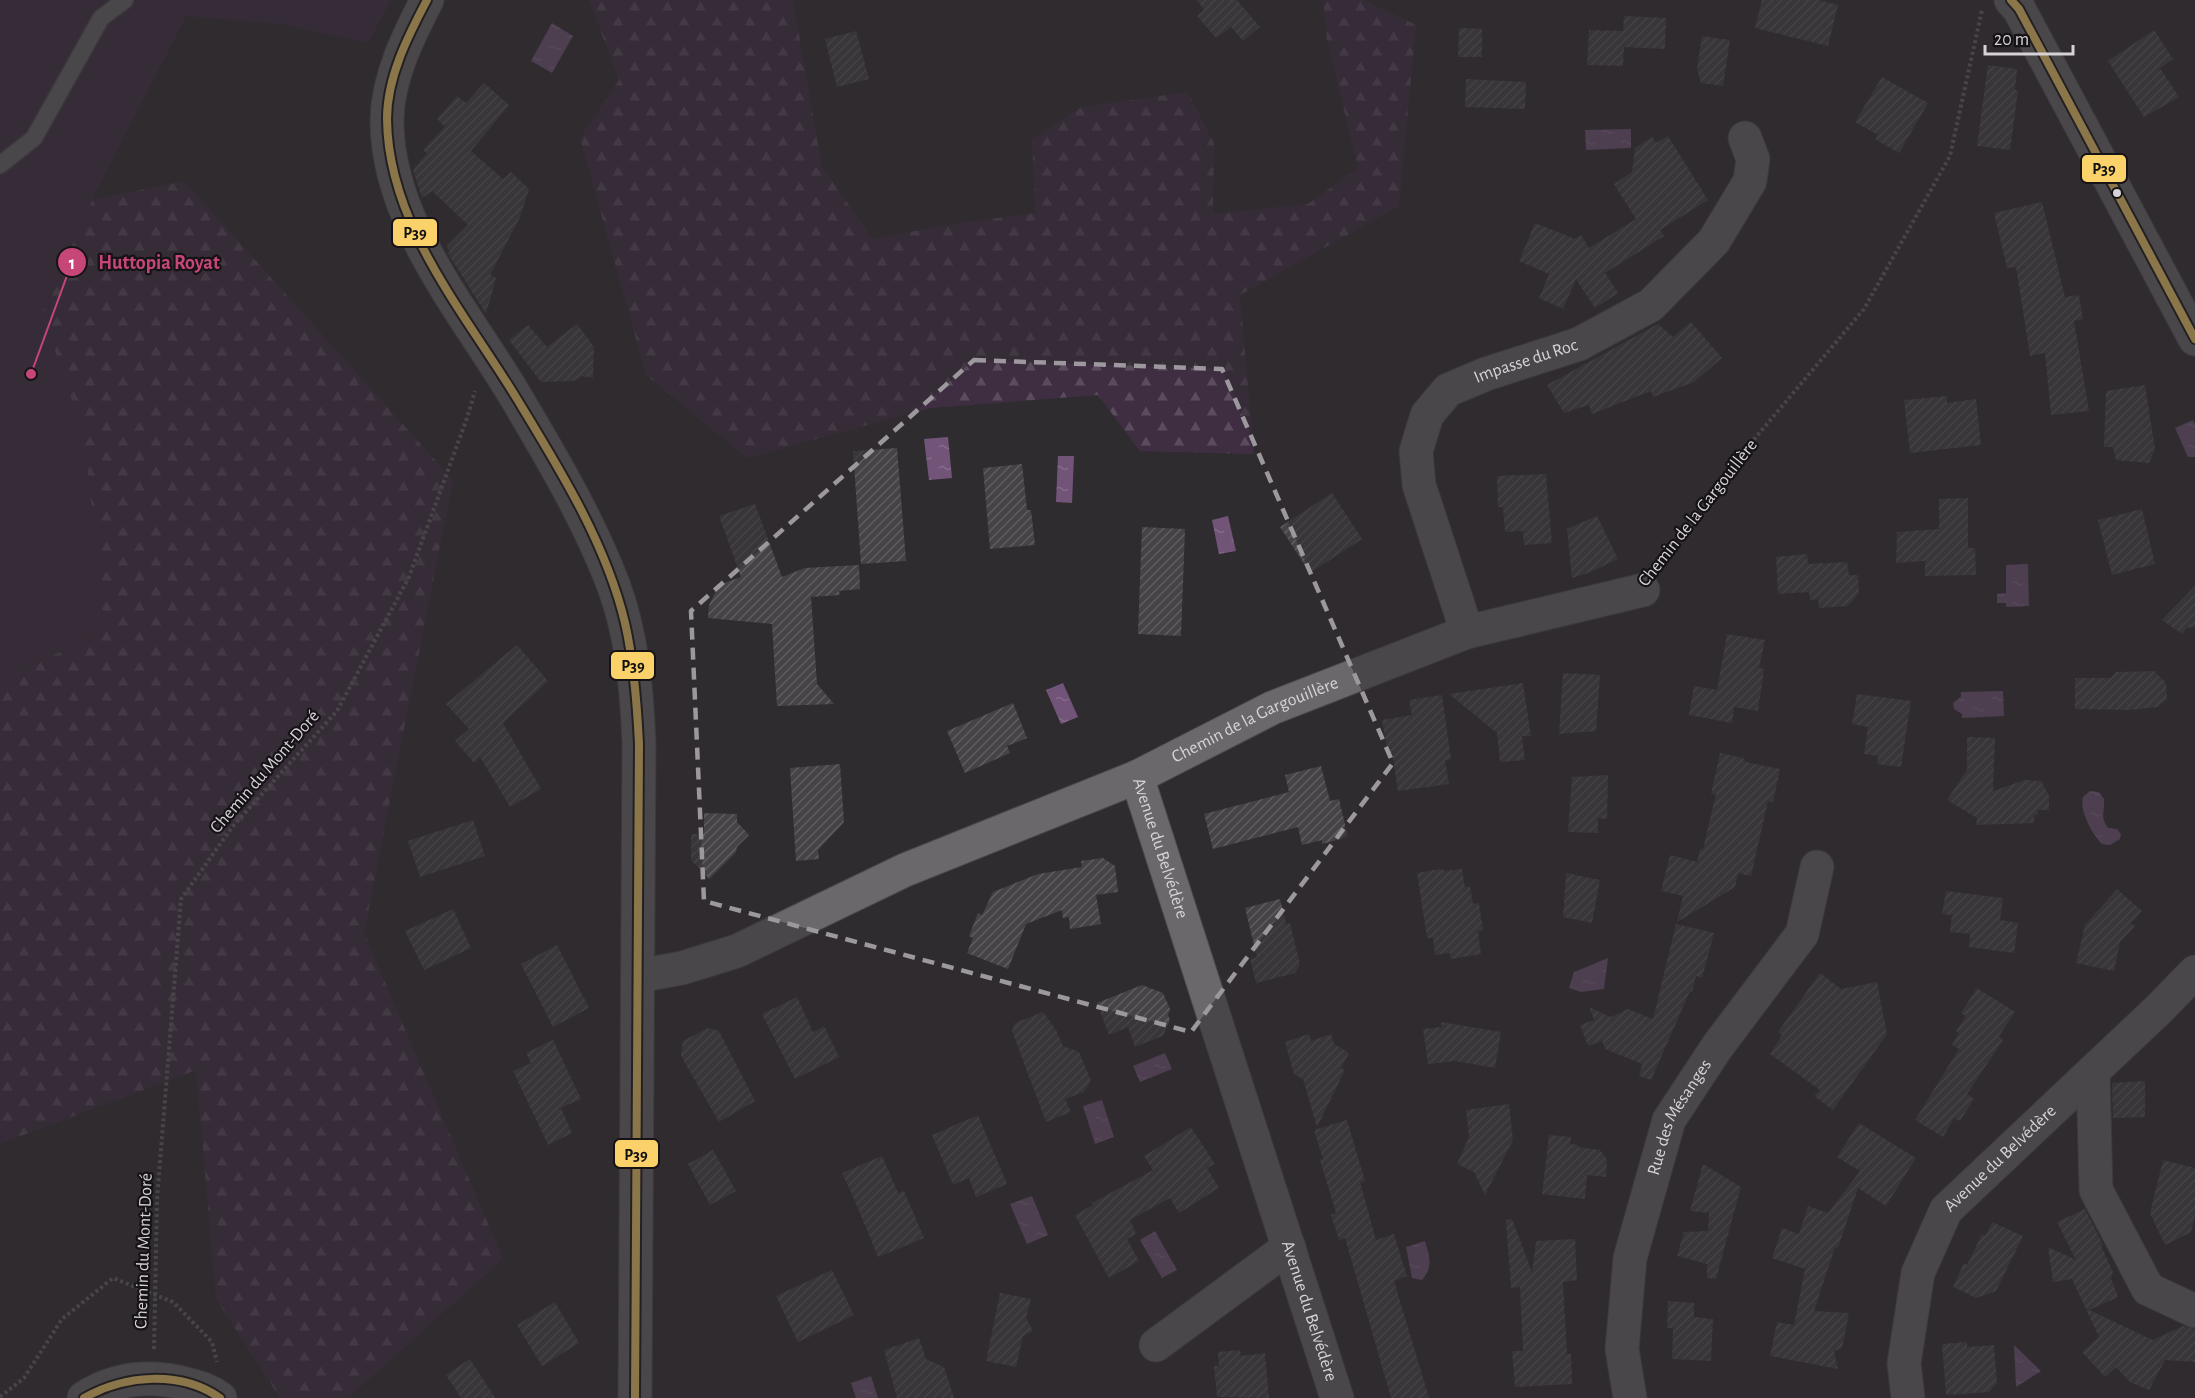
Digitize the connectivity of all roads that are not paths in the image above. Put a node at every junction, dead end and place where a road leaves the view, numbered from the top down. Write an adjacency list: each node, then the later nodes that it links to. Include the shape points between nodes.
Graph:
1 (125, 0): 5 (lane, via 101,18 34,138)
2 (427, 0): 12 (street, via 404,45 389,99 392,163 409,218 582,515 614,585 633,667 638,713)
3 (2012, 0): 6 (street)
4 (1745, 138): 8 (street, Impasse du Roc, via 1753,159 1750,181 1714,241 1651,304 1579,344 1448,390 1427,416 1416,452 1419,485)
5 (0, 165)
6 (2195, 339)
7 (1643, 590): 8 (street, Chemin de la Gargouillère)
8 (1467, 632): 9 (street, Chemin de la Gargouillère, via 1272,708)
9 (1137, 777): 12 (street, Avenue du Belvédère, via 905,870 737,951 682,968); 14 (street, Avenue du Belvédère)
10 (1817, 867): 21 (street, Rue des Mésanges, via 1802,934 1717,1047 1670,1120 1630,1258 1622,1349)
11 (2195, 972): 13 (street, Avenue du Belvédère)
12 (638, 976): 19 (street)
13 (2093, 1071): 15 (street, via 2096,1190 2148,1289); 22 (street, Avenue du Belvédère, via 1946,1210 1918,1273 1904,1363)
14 (1289, 1247): 16 (street); 20 (street, Avenue du Belvédère)
15 (2195, 1311)
16 (1156, 1345)
17 (84, 1398): 18 (street, via 112,1384 154,1377 197,1387)
18 (220, 1398)
19 (635, 1398)
20 (1337, 1398)
21 (1630, 1398)
22 (1908, 1398)

